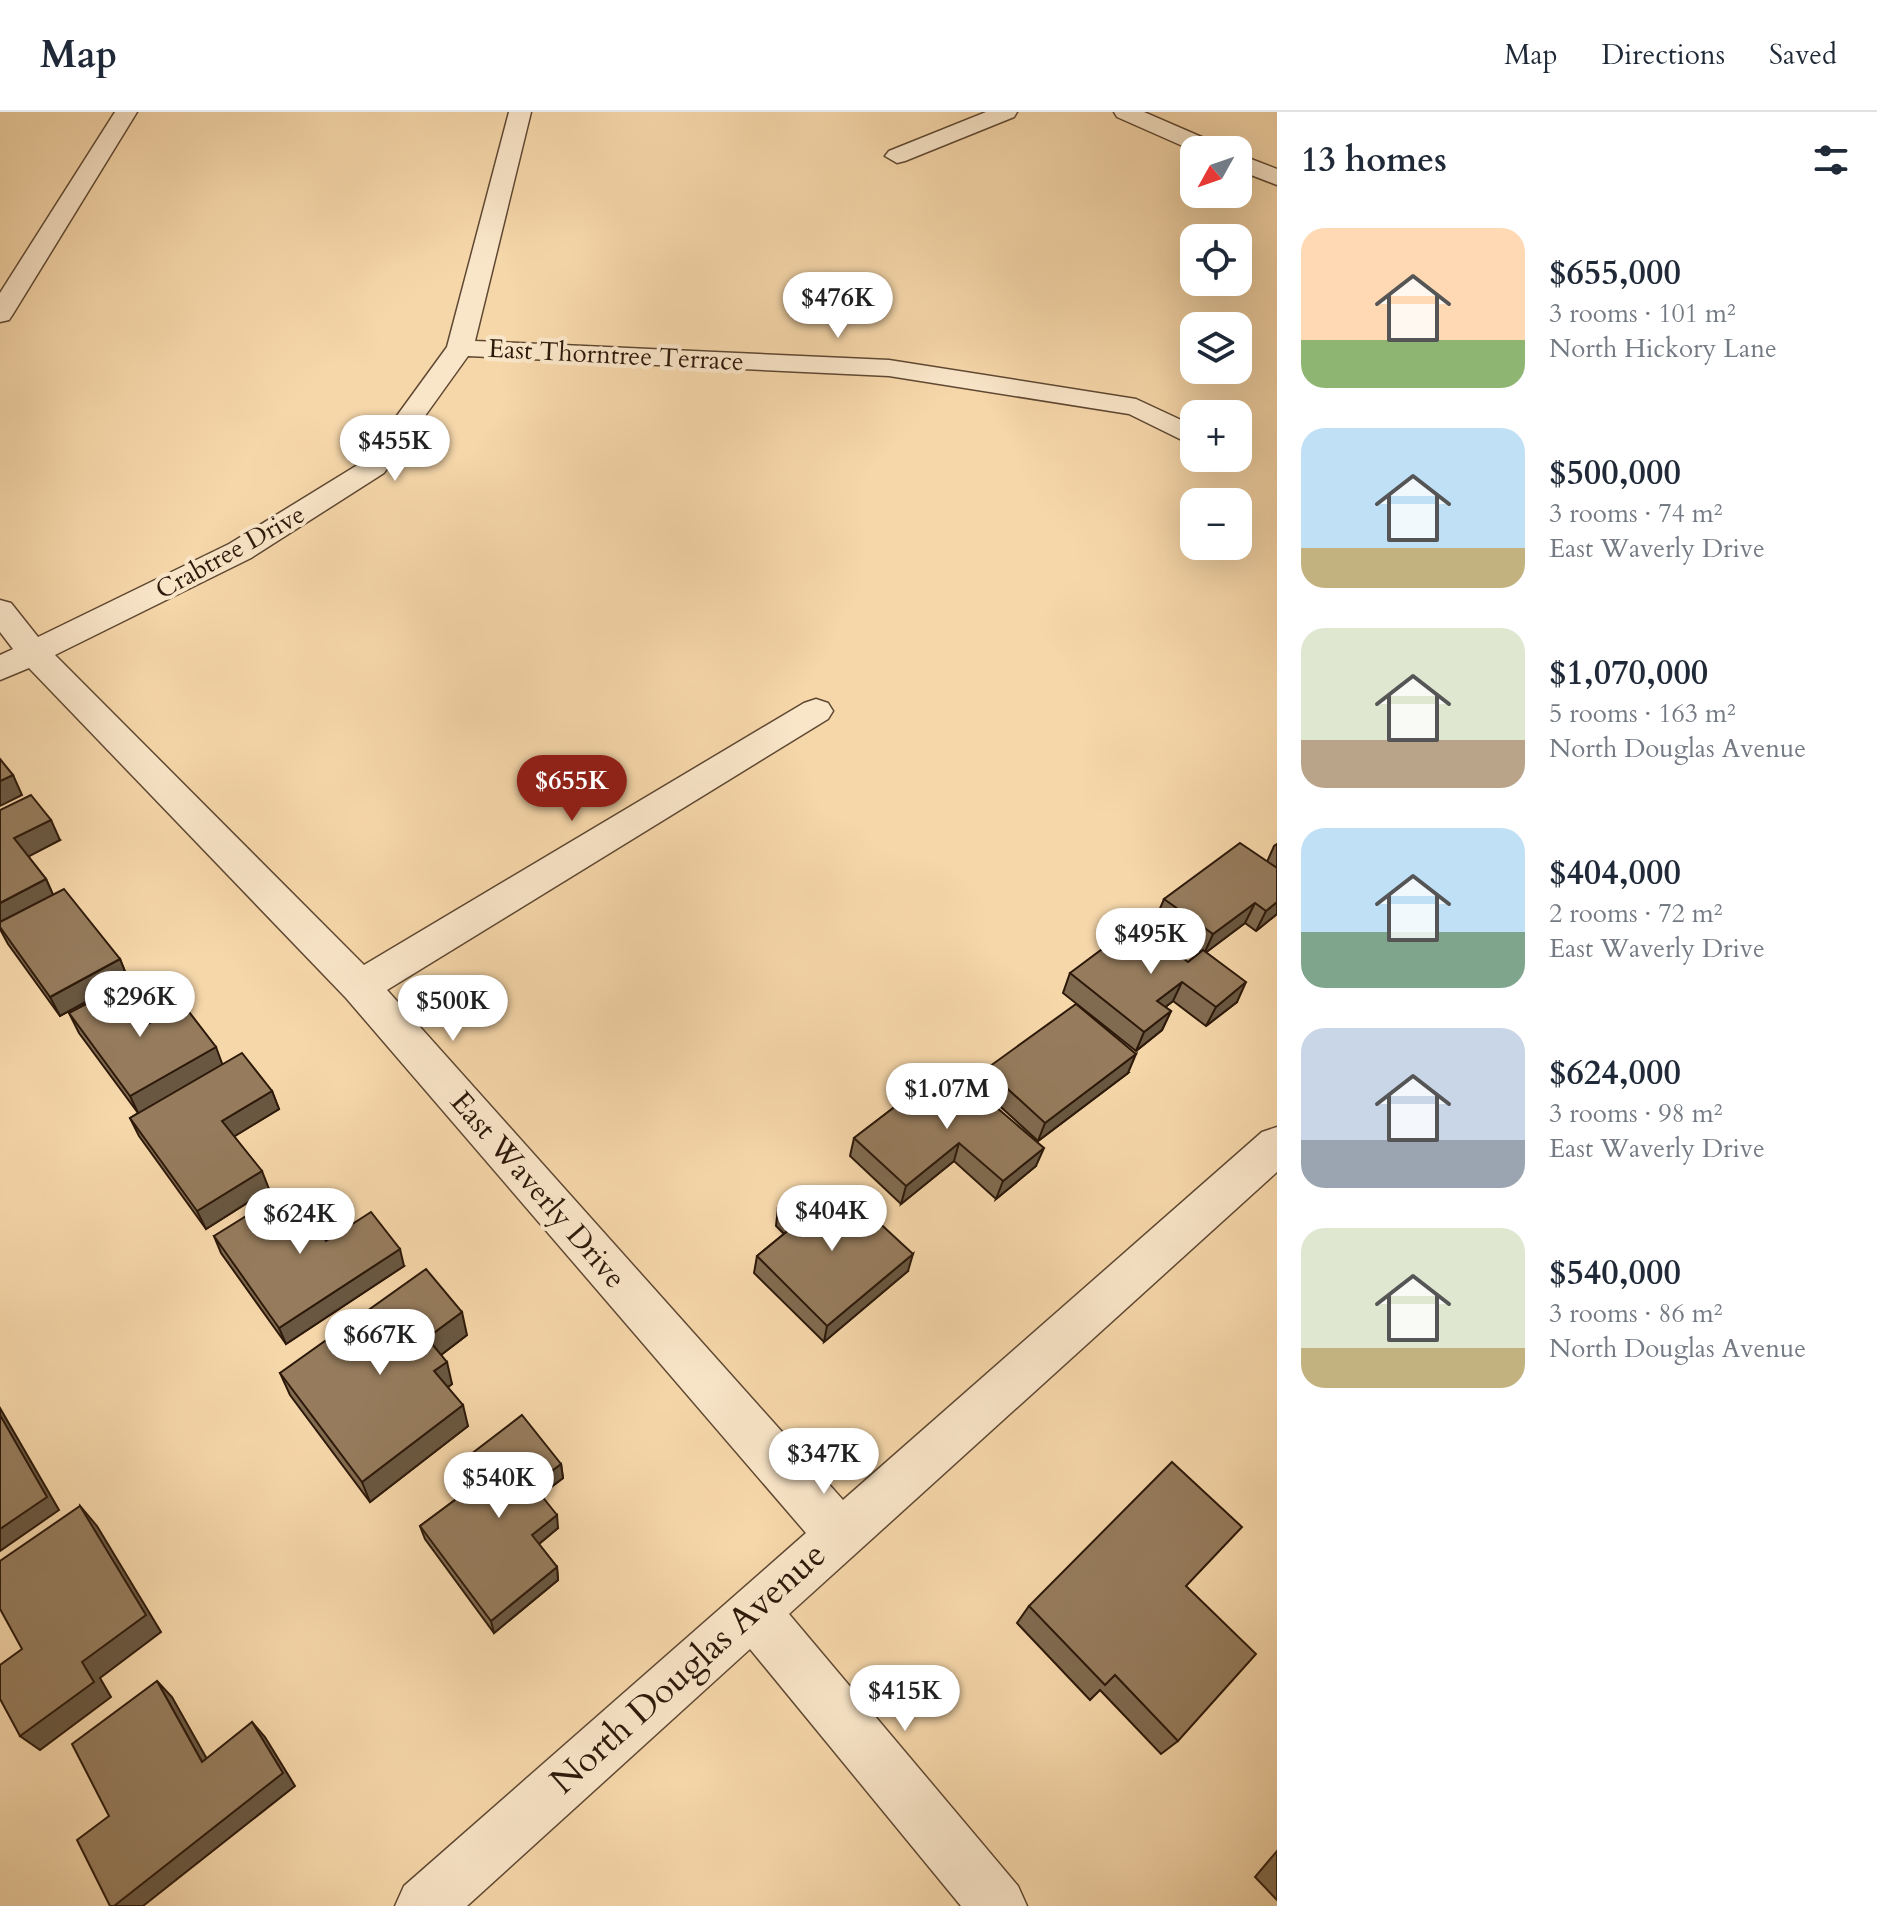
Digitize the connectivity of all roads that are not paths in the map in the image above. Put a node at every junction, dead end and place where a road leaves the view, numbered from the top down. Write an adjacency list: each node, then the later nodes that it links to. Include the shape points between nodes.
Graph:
1 (126, 112): 9 (street)
2 (520, 112): 10 (street, Crabtree Drive)
3 (1006, 112): 6 (street)
4 (1125, 112): 5 (street)
5 (1180, 136)
6 (897, 156)
7 (1252, 167): 8 (street)
8 (1277, 178)
9 (3, 300)
10 (460, 348): 11 (street, East Thorntree Terrace, via 889,368 1136,407); 13 (street, Crabtree Drive, via 374,467 240,551)
11 (1180, 430)
12 (0, 610): 13 (street, East Waverly Drive)
13 (17, 661): 15 (street, East Waverly Drive)
14 (816, 711): 15 (street)
15 (360, 987): 17 (street, East Waverly Drive)
16 (1277, 1145): 17 (street, North Douglas Avenue)
17 (839, 1533): 18 (street, North Douglas Avenue)
18 (752, 1611): 19 (street, North Douglas Avenue); 20 (street)
19 (424, 1906)
20 (998, 1906)

